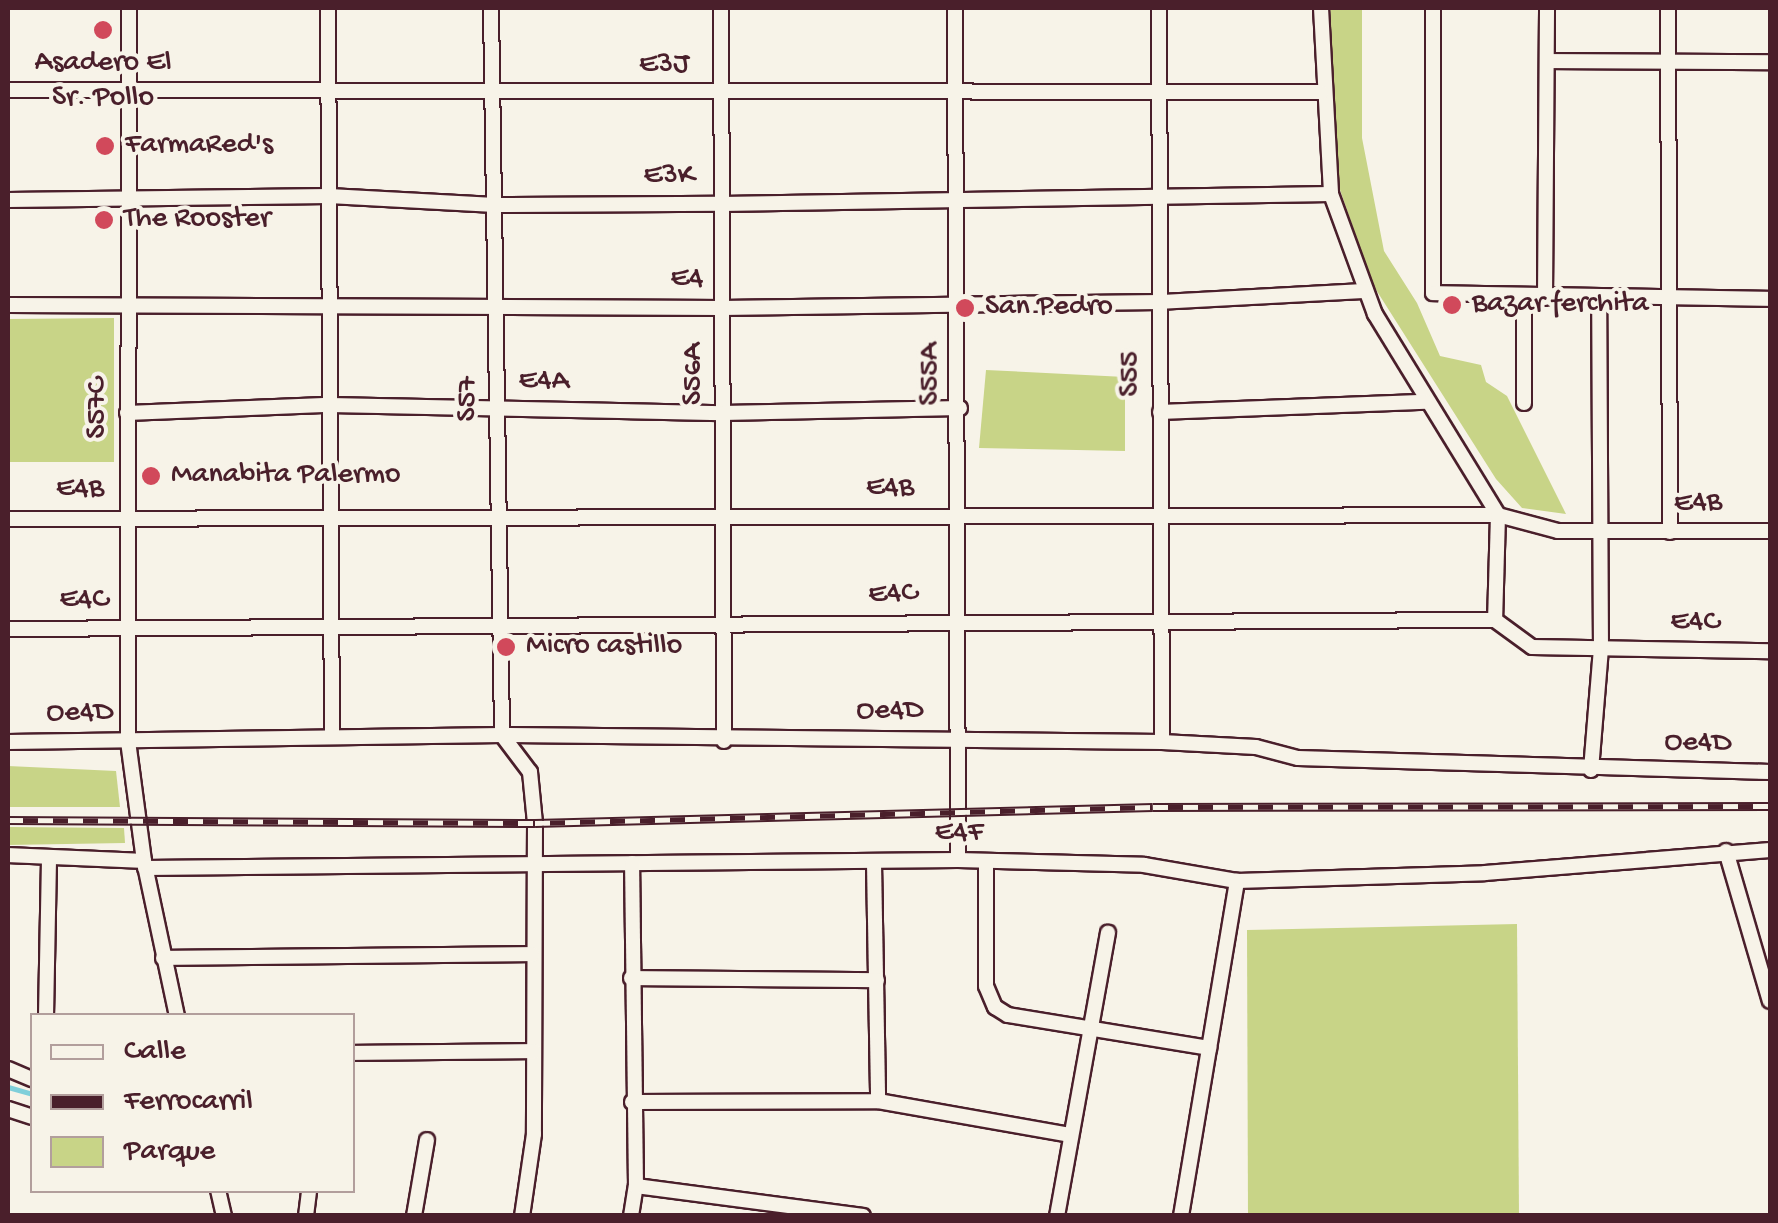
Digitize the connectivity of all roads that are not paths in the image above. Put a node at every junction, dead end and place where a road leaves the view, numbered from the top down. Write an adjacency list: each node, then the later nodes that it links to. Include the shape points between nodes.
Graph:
1 (128, 8): 17 (street, S57C)
2 (328, 8): 14 (street)
3 (491, 8): 20 (street, S57)
4 (721, 8): 19 (street, S56A)
5 (955, 8): 21 (street, S55A)
6 (1159, 8): 15 (street, S55)
7 (1322, 8): 18 (street)
8 (1433, 8): 31 (street, via 1432,287 1438,296)
9 (1547, 8): 11 (street)
10 (1668, 8): 12 (street)
11 (1548, 61): 12 (street); 32 (street)
12 (1668, 61): 13 (street); 34 (street)
13 (1770, 62)
14 (328, 88): 17 (street, E3J); 20 (street, E3J); 24 (street)
15 (1158, 89): 18 (street, E3J); 21 (street, E3J); 22 (street, S55)
16 (8, 90): 17 (street, E3J)
17 (129, 92): 27 (street, S57C)
18 (1321, 92): 23 (street)
19 (722, 93): 20 (street, E3J); 21 (street, E3J); 28 (street, S56A)
20 (490, 94): 29 (street, S57)
21 (957, 94): 25 (street, S55A)
22 (1159, 193): 23 (street, E3K); 25 (street, E3K); 36 (street, S55)
23 (1331, 194): 30 (street)
24 (329, 196): 27 (street, E3K); 29 (street, E3K); 39 (street)
25 (956, 196): 28 (street, E3K); 37 (street, S55A)
26 (8, 200): 27 (street, E3K)
27 (128, 201): 40 (street, S57C)
28 (722, 204): 29 (street, E3K); 42 (street, S56A)
29 (495, 205): 41 (street, S57)
30 (1366, 291): 36 (street, E4); 43 (street)
31 (1524, 298): 32 (street); 44 (street)
32 (1546, 298): 33 (street)
33 (1599, 298): 34 (street); 61 (street)
34 (1669, 298): 35 (street); 60 (street)
35 (1770, 299)
36 (1160, 302): 37 (street, E4); 49 (street, S55)
37 (960, 304): 42 (street, E4); 47 (street, S55A)
38 (8, 305): 40 (street, E4)
39 (330, 305): 40 (street, E4); 41 (street, E4); 45 (street)
40 (127, 306): 48 (street, S57C)
41 (498, 307): 42 (street, E4); 46 (street, S57)
42 (722, 308): 50 (street, S56A)
43 (1424, 402): 49 (street); 52 (street)
44 (1524, 403)
45 (330, 405): 46 (street, E4A); 48 (street, E4A); 51 (street)
46 (496, 408): 50 (street, E4A); 53 (street, S57)
47 (960, 408): 50 (street, E4A); 54 (street, S55A)
48 (126, 412): 57 (street, S57C)
49 (1160, 412): 58 (street, S55)
50 (722, 413): 55 (street, S56A)
51 (331, 515): 53 (street, E4B); 57 (street, E4B); 65 (street)
52 (1498, 515): 58 (street, E4B); 61 (street, E4B, via 1558,531); 62 (street)
53 (496, 516): 55 (street, E4B); 67 (street, S57)
54 (958, 516): 55 (street, E4B); 58 (street, E4B); 63 (street, S55A)
55 (723, 517): 68 (street, S56A)
56 (8, 518): 57 (street, E4B)
57 (127, 518): 69 (street, S57C)
58 (1160, 518): 64 (street, S55)
59 (1770, 531): 60 (street, E4B)
60 (1670, 532): 61 (street, E4B)
61 (1602, 533): 70 (street)
62 (1495, 620): 64 (street, E4C); 70 (street, E4C, via 1532,647)
63 (958, 621): 64 (street, E4C); 68 (street, E4C); 74 (street, S55A)
64 (1160, 622): 78 (street, S55)
65 (332, 626): 67 (street, E4C); 69 (street, E4C); 73 (street)
66 (8, 628): 69 (street, E4C)
67 (496, 628): 68 (street, E4C); 72 (street, S57)
68 (723, 628): 76 (street, S56A)
69 (126, 629): 75 (street, S57C)
70 (1601, 649): 71 (street, E4C); 79 (street)
71 (1770, 651)
72 (502, 735): 73 (street, Oe4D); 76 (street, Oe4D); 90 (street, via 533,782)
73 (332, 737): 75 (street, Oe4D)
74 (956, 740): 76 (street, Oe4D); 78 (street, Oe4D); 85 (street, S55A)
75 (128, 741): 77 (street, Oe4D); 89 (street, S57C)
76 (724, 741)
77 (8, 742)
78 (1162, 742): 79 (street, Oe4D, via 1256,746 1298,758)
79 (1591, 770): 80 (street, Oe4D)
80 (1770, 772)
81 (1726, 850): 82 (street, E4F); 91 (street, E4F, via 1485,872); 97 (street)
82 (1770, 850)
83 (8, 854): 84 (street, E4F)
84 (50, 859): 89 (street, E4F); 98 (street)
85 (958, 860): 86 (street, E4F); 88 (street, E4F)
86 (986, 862): 91 (street, E4F, via 1144,865); 100 (street, via 986,986 995,1007)
87 (632, 863): 88 (street, E4F); 90 (street, E4F); 95 (street)
88 (874, 863): 96 (street)
89 (144, 864): 90 (street, E4F); 94 (street, S57C)
90 (535, 865): 93 (street)
91 (1237, 881): 101 (street)
92 (1108, 933): 100 (street)
93 (532, 954): 94 (street); 102 (street)
94 (163, 958): 99 (street, S57C)
95 (631, 978): 96 (street); 104 (street)
96 (877, 980): 105 (street)
97 (1770, 1001)
98 (46, 1013)
99 (176, 1013)
100 (1092, 1029): 101 (street); 106 (street)
101 (1209, 1048): 114 (street)
102 (534, 1052): 103 (street); 111 (street, via 534,1134)
103 (355, 1053)
104 (632, 1102): 105 (street); 108 (street)
105 (878, 1102): 106 (street)
106 (1070, 1134): 113 (street)
107 (427, 1140): 110 (street)
108 (636, 1186): 109 (street); 112 (street)
109 (857, 1215)
110 (414, 1216)
111 (522, 1216)
112 (630, 1216)
113 (1057, 1216)
114 (1181, 1216)

